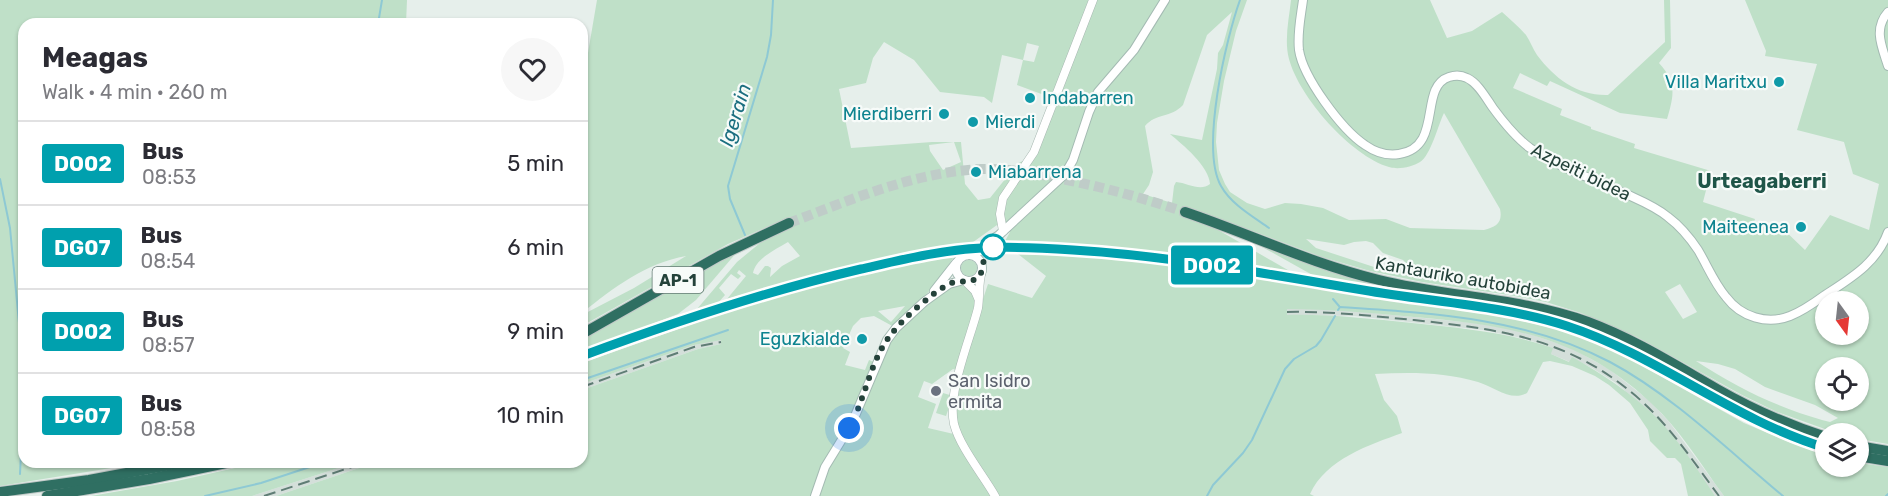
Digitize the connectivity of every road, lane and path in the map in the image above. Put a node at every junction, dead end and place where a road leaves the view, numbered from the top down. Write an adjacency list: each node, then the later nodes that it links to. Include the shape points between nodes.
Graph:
1 (1093, 0): 6 (street, via 1037,146)
2 (1165, 0): 8 (main road, via 1134,51 1096,96 1067,171)
3 (1303, 0): 10 (main road, Azpeiti bidea, via 1298,38 1303,64 1338,119 1365,146 1392,155 1413,149 1427,130 1438,84 1444,78 1465,77 1530,148 1668,217 1691,241 1726,298 1753,316 1772,321 1802,310 1864,268)
4 (1888, 12): 5 (main road, via 1879,32)
5 (1888, 66)
6 (1002, 201): 8 (street, via 1005,215); 11 (street)
7 (1185, 212): 22 (highway, Kantauriko autobidea, via 1360,276 1521,303 1589,322 1642,346 1754,409)
8 (1014, 221): 11 (main road)
9 (789, 223): 20 (highway, AP-1, via 719,256)
10 (1888, 232)
11 (1000, 233): 12 (main road); 15 (main road, via 985,252)
12 (968, 255): 13 (main road); 15 (main road, via 978,258)
13 (957, 262): 16 (main road, via 956,272); 18 (main road)
14 (1229, 268): 23 (highway, Kantauriko autobidea, via 1502,310 1561,324 1616,345 1770,427)
15 (982, 269): 16 (main road, via 975,280); 19 (street)
16 (965, 280): 18 (main road, via 949,284); 19 (street, via 976,292)
17 (759, 296): 21 (highway, AP-1)
18 (924, 303): 32 (main road, via 896,328 884,345 857,411 828,460)
19 (978, 306): 33 (street, via 954,396 953,416 956,431)
20 (588, 330)
21 (588, 354)
22 (1815, 433)
23 (1815, 443)
24 (1869, 448): 25 (highway)
25 (1888, 451)
26 (1869, 458): 27 (highway)
27 (1888, 461)
28 (154, 468): 30 (highway)
29 (202, 468): 31 (highway)
30 (0, 492)
31 (47, 496)
32 (814, 496)
33 (995, 496)

